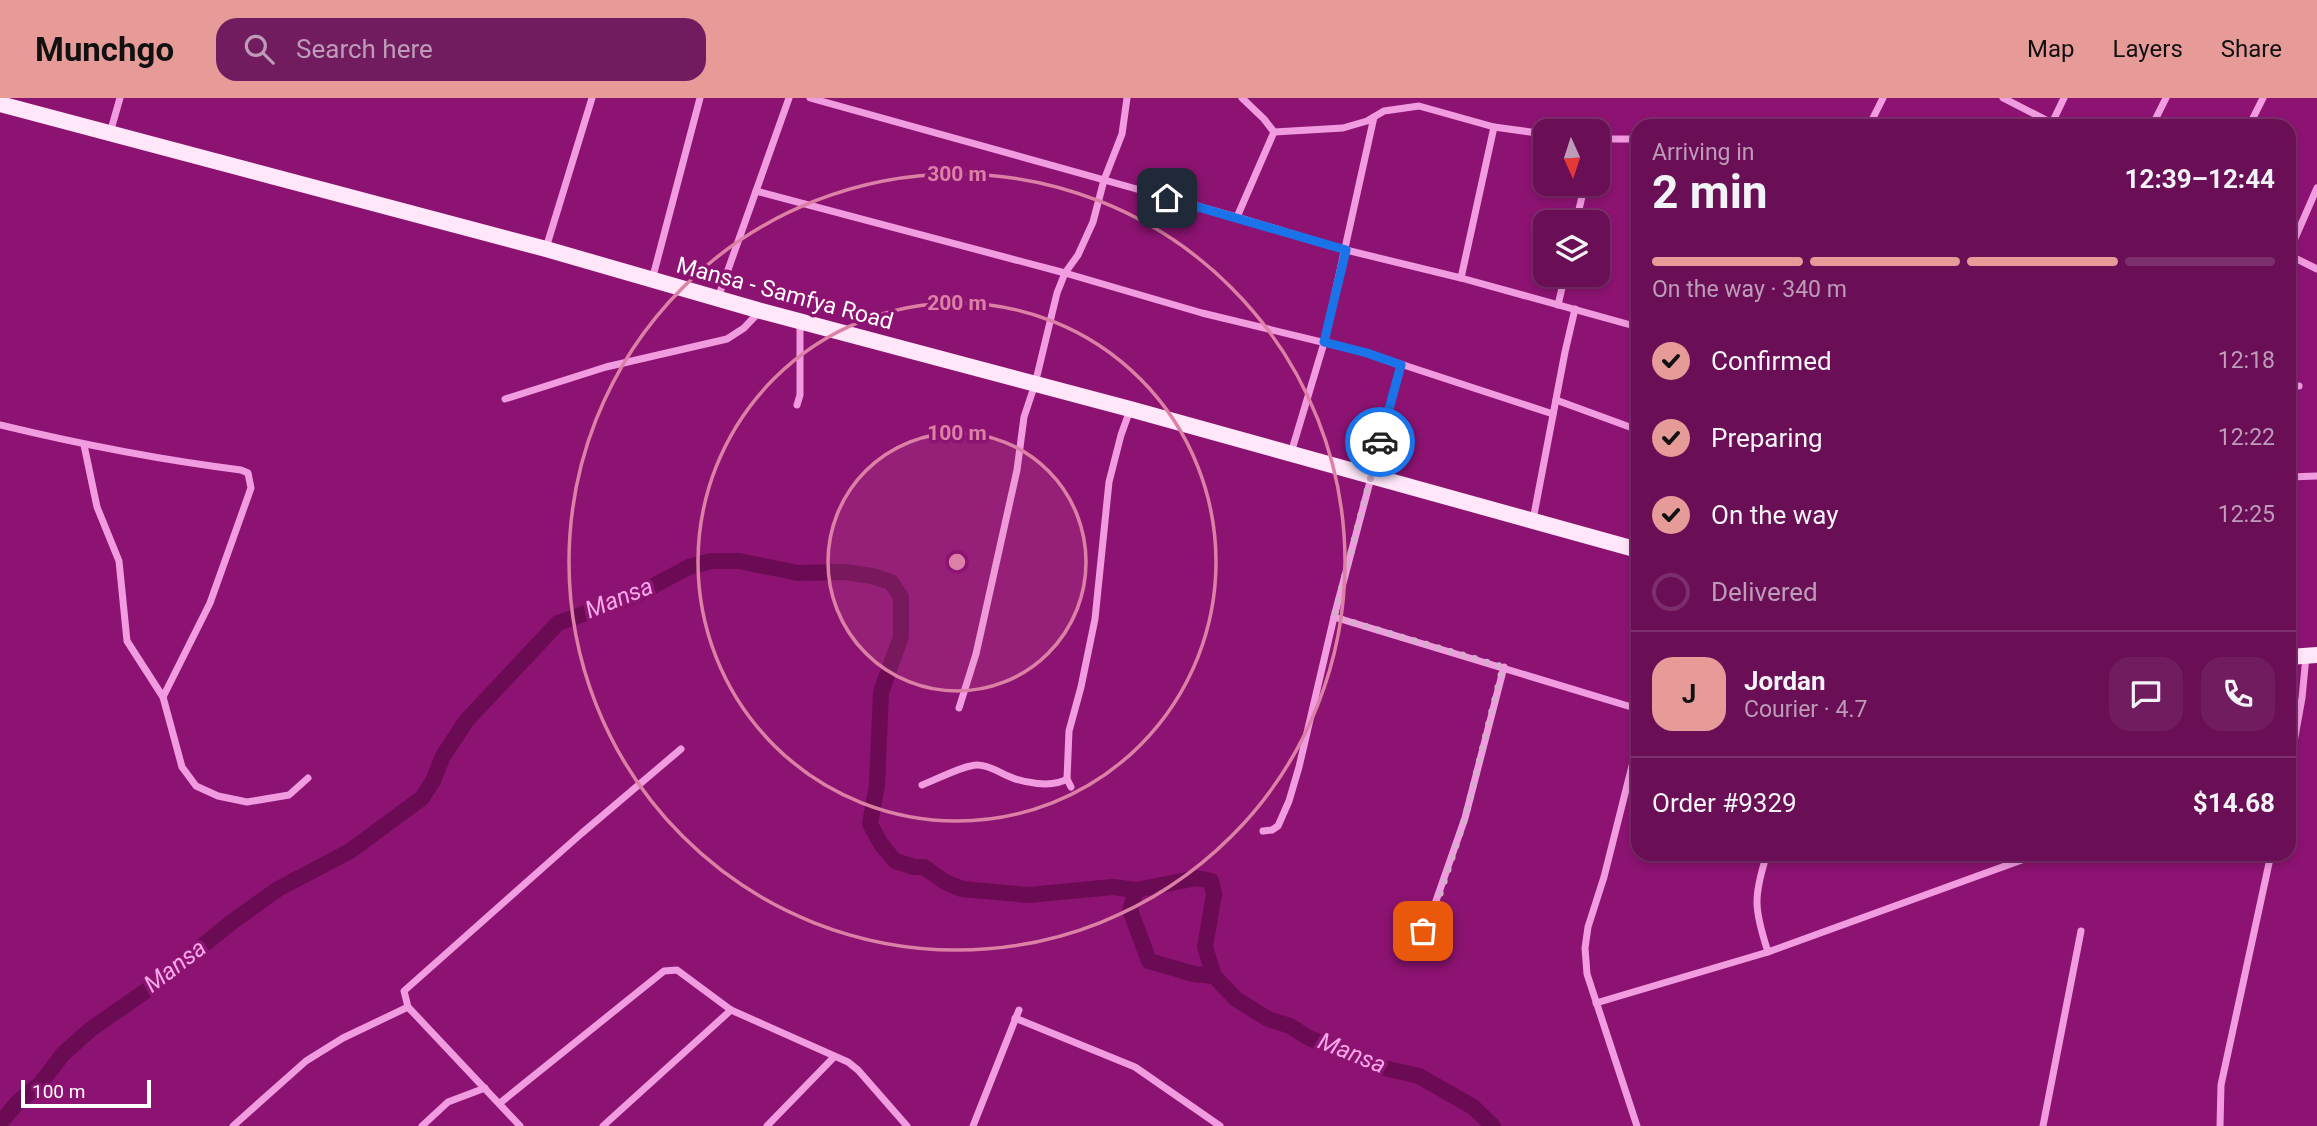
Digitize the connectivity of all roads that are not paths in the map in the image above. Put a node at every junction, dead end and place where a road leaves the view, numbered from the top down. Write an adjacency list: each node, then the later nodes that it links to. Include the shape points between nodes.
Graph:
1 (120, 98): 23 (street)
2 (593, 98): 31 (street)
3 (700, 98): 37 (street)
4 (789, 98): 28 (street)
5 (810, 98): 26 (street)
6 (1127, 98): 26 (street, via 1122,134)
7 (1241, 98): 21 (street)
8 (1883, 98): 15 (street)
9 (2003, 98): 16 (street)
10 (2064, 98): 17 (street)
11 (2166, 98): 18 (street)
12 (2263, 98): 19 (street)
13 (0, 104): 23 (main road, Mansa - Samfya Road)
14 (1374, 117): 20 (street, via 1384,111 1419,107); 21 (street, via 1343,128); 32 (street)
15 (1873, 119)
16 (2040, 119)
17 (2054, 119)
18 (2156, 119)
19 (2252, 119)
20 (1494, 127): 22 (street); 36 (street)
21 (1274, 132): 29 (street)
22 (1533, 132)
23 (110, 133): 31 (main road, Mansa - Samfya Road)
24 (1610, 139): 25 (street)
25 (1631, 139)
26 (1104, 180): 29 (street); 35 (street, via 1085,242)
27 (2317, 188): 30 (street)
28 (756, 191): 35 (street); 39 (street)
29 (1237, 217): 32 (street)
30 (2296, 238)
31 (546, 249): 37 (main road, Mansa - Samfya Road)
32 (1346, 250): 36 (street); 45 (street)
33 (2296, 258): 34 (street)
34 (2317, 269)
35 (1065, 273): 45 (street); 47 (street)
36 (1461, 278): 40 (street)
37 (652, 280): 39 (main road, Mansa - Samfya Road)
38 (1562, 287): 40 (street)
39 (718, 299): 42 (main road, Mansa - Samfya Road)
40 (1558, 305): 41 (street)
41 (1575, 309): 44 (street); 49 (street)
42 (761, 311): 43 (main road, Mansa - Samfya Road); 48 (street, via 727,339 606,367)
43 (800, 321): 47 (main road, Mansa - Samfya Road); 50 (street)
44 (1631, 325)
45 (1324, 342): 46 (street); 56 (street)
46 (1401, 365): 52 (street); 57 (street)
47 (1035, 384): 51 (main road, Mansa - Samfya Road); 67 (street, via 1024,416 1017,470 976,654)
48 (505, 399)
49 (1556, 400): 52 (street); 54 (street)
50 (797, 405)
51 (1130, 409): 56 (main road, Mansa - Samfya Road); 72 (street, via 1109,482 1098,597 1069,731)
52 (1553, 414): 60 (street)
53 (0, 425): 55 (street)
54 (1631, 427)
55 (84, 445): 65 (street, via 97,507 119,561 127,641); 65 (street, via 241,470 251,478 210,603)
56 (1290, 453): 57 (main road, Mansa - Samfya Road)
57 (1371, 475): 60 (main road, Mansa - Samfya Road); 62 (street)
58 (2317, 476): 59 (street)
59 (2296, 477)
60 (1533, 520): 61 (main road, Mansa - Samfya Road)
61 (1631, 548)
62 (1334, 617): 64 (street); 75 (street, via 1289,801 1278,826)
63 (2311, 655): 68 (street)
64 (1503, 667): 66 (street); 80 (street, via 1465,818 1430,918)
65 (163, 697): 71 (street, via 182,767 196,786 247,802 289,795)
66 (1631, 707)
67 (959, 708)
68 (2296, 731)
69 (681, 749): 83 (street, via 404,991)
70 (1631, 770): 82 (street, via 1584,948)
71 (308, 778)
72 (1066, 779): 73 (street, via 1032,782 981,765 965,766); 74 (street)
73 (922, 785)
74 (1071, 787)
75 (1264, 831)
76 (1765, 861): 81 (street, via 1756,910)
77 (2019, 861): 81 (street)
78 (2269, 861): 100 (street, via 2221,1085)
79 (2081, 931): 99 (street)
80 (1413, 941)
81 (1768, 952): 82 (street)
82 (1597, 1003): 98 (street)
83 (408, 1007): 88 (street); 90 (street, via 306,1061)
84 (731, 1010): 87 (street); 89 (street, via 677,970 664,971); 93 (street)
85 (1019, 1010): 86 (street)
86 (1015, 1018): 96 (street); 97 (street, via 1135,1067)
87 (834, 1057): 94 (street); 95 (street, via 858,1070)
88 (485, 1088): 89 (street); 91 (street, via 448,1102)
89 (500, 1103): 92 (street)
90 (233, 1126)
91 (422, 1126)
92 (520, 1126)
93 (603, 1126)
94 (767, 1126)
95 (906, 1126)
96 (973, 1126)
97 (1220, 1126)
98 (1637, 1126)
99 (2043, 1126)
100 (2220, 1126)

